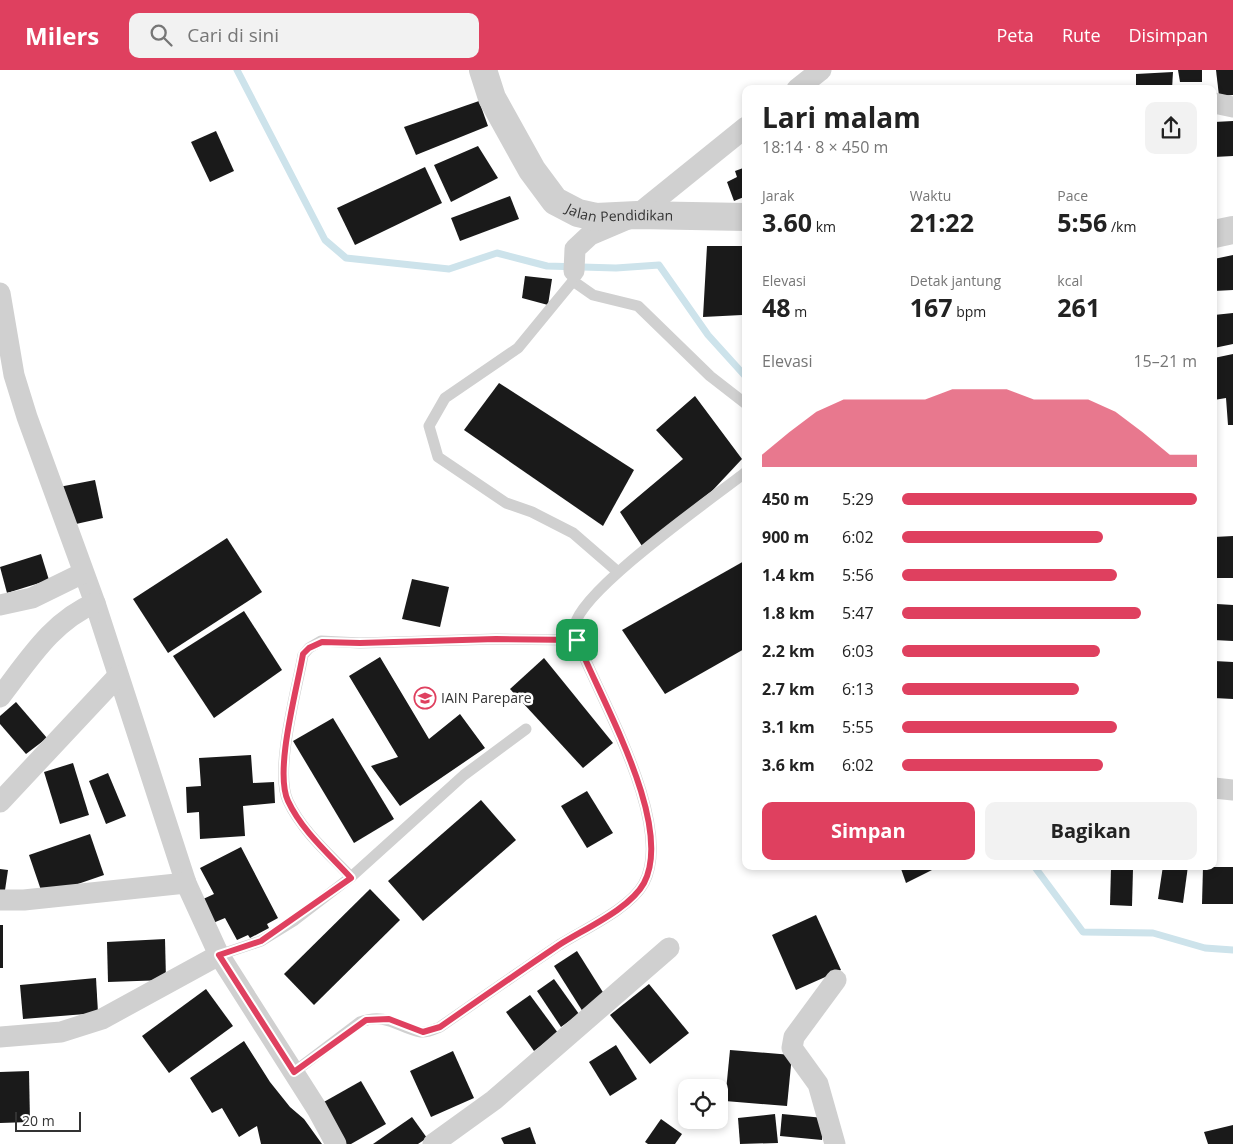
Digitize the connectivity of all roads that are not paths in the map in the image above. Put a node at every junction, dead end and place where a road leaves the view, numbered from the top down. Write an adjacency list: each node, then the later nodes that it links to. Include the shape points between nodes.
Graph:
1 (483, 70): 7 (street, Jalan Pendidikan, via 492,98 532,170 555,201 578,213 596,217)
2 (821, 70): 3 (street)
3 (802, 85)
4 (1217, 104): 5 (street)
5 (1233, 107)
6 (742, 130): 7 (street)
7 (637, 215): 8 (street, Jalan Pendidikan); 11 (street, via 590,235 575,249)
8 (742, 217)
9 (1233, 230): 10 (street)
10 (1217, 233)
11 (574, 276): 13 (lane, via 593,295 638,306 703,371); 15 (lane, via 518,348 445,398 429,426 438,457 506,503 532,512 573,534)
12 (0, 293): 16 (street, via 14,375 24,409)
13 (742, 401)
14 (742, 475): 15 (lane)
15 (618, 572): 19 (lane, via 581,612 575,625)
16 (83, 574): 17 (street); 18 (street, via 32,598)
17 (95, 603): 20 (street); 21 (street, via 78,610 52,630)
18 (0, 605)
19 (577, 640): 26 (lane, via 322,642 303,654 286,749 283,786 304,827); 33 (lane, via 607,705 643,798 651,850 644,882 632,899 440,1027 423,1032 389,1019 366,1020)
20 (118, 676): 25 (street); 27 (street)
21 (0, 697)
22 (526, 730): 26 (lane, via 464,776)
23 (1217, 788): 24 (street)
24 (1233, 790)
25 (0, 802)
26 (351, 878): 30 (lane, via 261,941)
27 (186, 883): 28 (street); 30 (street)
28 (0, 900)
29 (669, 948): 35 (street, via 494,1100)
30 (219, 955): 32 (street, via 102,1019 61,1032); 33 (street)
31 (836, 980): 36 (street, via 794,1037 792,1048 818,1084)
32 (0, 1037)
33 (294, 1072): 34 (street)
34 (336, 1144)
35 (433, 1144)
36 (835, 1144)

